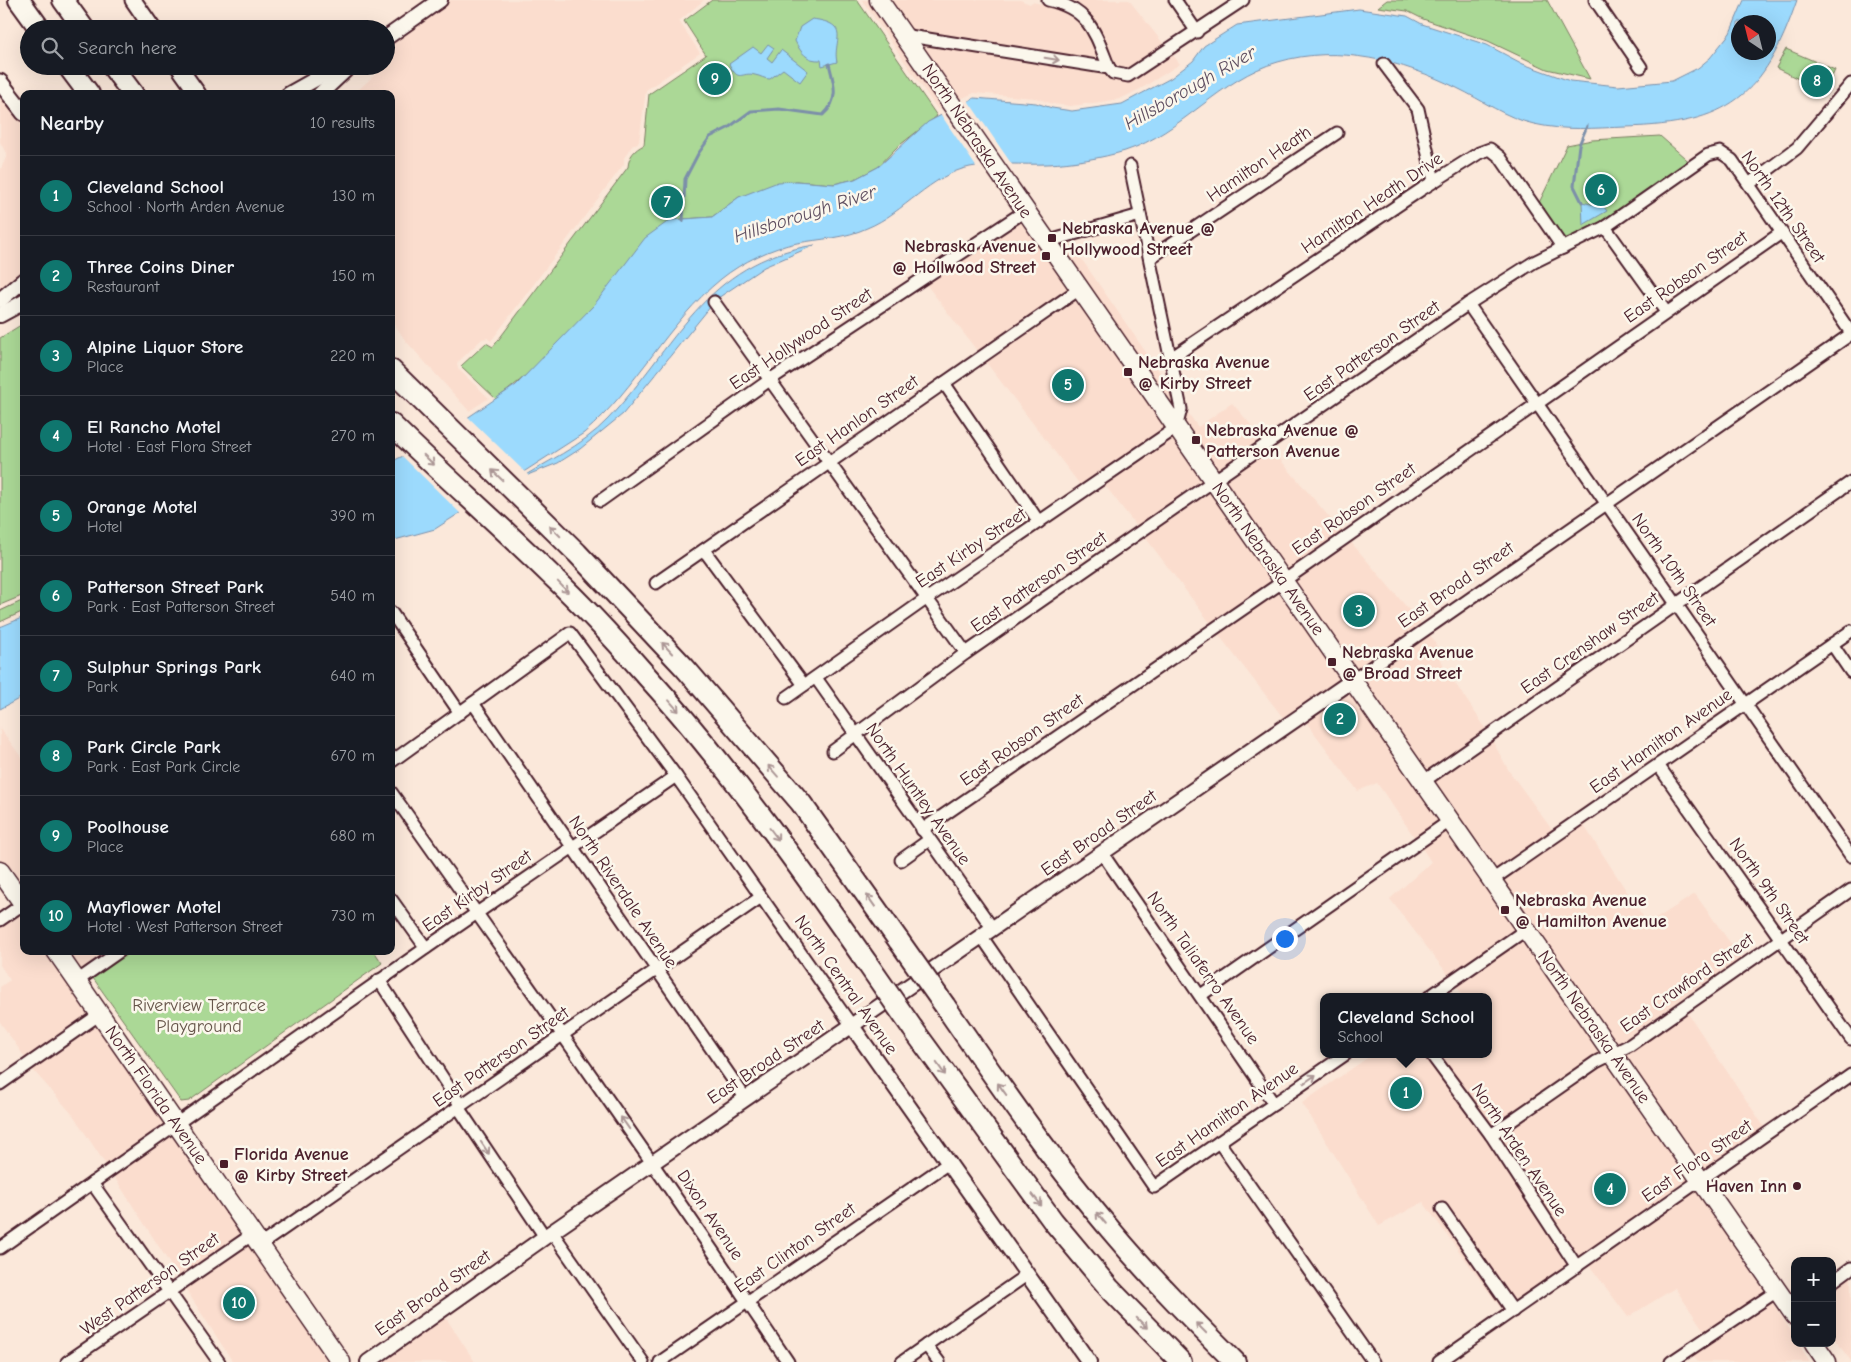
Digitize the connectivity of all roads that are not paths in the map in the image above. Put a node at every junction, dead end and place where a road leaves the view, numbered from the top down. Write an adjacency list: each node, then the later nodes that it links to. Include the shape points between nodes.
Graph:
1 (18, 0): 10 (highway)
2 (63, 0): 11 (highway)
3 (133, 0): 12 (main road)
4 (440, 0): 13 (street)
5 (879, 0): 15 (main road, North Nebraska Avenue)
6 (1048, 0): 18 (street, via 1082,14 1096,36)
7 (1175, 0): 14 (street)
8 (1243, 0): 14 (street)
9 (1595, 0): 17 (street)
10 (33, 20)
11 (77, 20)
12 (146, 20)
13 (395, 32)
14 (1197, 32): 18 (street, via 1128,76 1113,73)
15 (903, 35): 18 (street, one-way to 18); 37 (main road, North Nebraska Avenue)
16 (1384, 64): 35 (street, via 1418,109)
17 (1641, 67)
18 (1109, 68)
19 (75, 75): 26 (highway)
20 (119, 75): 27 (highway)
21 (184, 75): 28 (main road)
22 (323, 75): 29 (street)
23 (340, 75): 30 (street)
24 (0, 82): 31 (main road)
25 (1851, 84): 36 (street, via 1797,148)
26 (86, 90)
27 (130, 90)
28 (195, 90)
29 (296, 90)
30 (324, 90)
31 (20, 108)
32 (1337, 133): 43 (street, Hamilton Heath)
33 (1720, 152): 36 (street, North 12th Street, via 1732,160); 39 (street, East Patterson Street, via 1708,155)
34 (1130, 166): 38 (street)
35 (1434, 181): 42 (street, Hamilton Heath Drive, via 1490,149 1500,157); 53 (street, Hamilton Heath Drive)
36 (1749, 184): 40 (street, North 12th Street)
37 (1025, 211): 41 (main road, North Nebraska Avenue); 55 (street, East Hollywood Street)
38 (1140, 215): 41 (street); 43 (street)
39 (1605, 227): 42 (street, East Patterson Street); 50 (street)
40 (1781, 233): 50 (street, East Robson Street); 52 (street, North 12th Street)
41 (1046, 242): 45 (main road, North Nebraska Avenue)
42 (1563, 248): 49 (street, East Patterson Street, via 1534,262)
43 (1150, 258): 53 (street)
44 (20, 283): 46 (street)
45 (1078, 290): 56 (street, East Hanlon Street); 59 (main road, North Nebraska Avenue)
46 (0, 300)
47 (714, 302): 55 (street)
48 (20, 304): 51 (street)
49 (1468, 304): 57 (street, North 10th Street); 61 (street, East Patterson Street)
50 (1666, 312): 57 (street, East Robson Street)
51 (0, 315)
52 (1851, 334): 64 (street, East Broad Street)
53 (1172, 358): 59 (street, via 1181,409)
54 (395, 373): 164 (highway, one-way to 54, bridge, via 1093,1209 996,1080 801,803 659,639)
55 (771, 379): 60 (street); 63 (street, East Hollywood Street)
56 (944, 383): 60 (street, East Hanlon Street); 65 (street)
57 (1537, 402): 64 (street, North 10th Street); 67 (street, East Robson Street)
58 (395, 427): 163 (highway, one-way to 163, bridge, via 566,589 690,726 800,867 1053,1222 1109,1288)
59 (1176, 428): 61 (main road, North Nebraska Avenue); 65 (street, East Kirby Street)
60 (829, 461): 66 (street, East Hanlon Street); 69 (street)
61 (1214, 482): 67 (main road, North Nebraska Avenue); 74 (street, East Patterson Street)
62 (1851, 482): 70 (street, East Crenshaw Street)
63 (600, 501)
64 (1606, 504): 70 (street, North 10th Street); 77 (street, East Broad Street)
65 (1039, 522): 69 (street, East Kirby Street)
66 (704, 550): 68 (street, East Hanlon Street); 78 (street)
67 (1284, 581): 77 (main road, North Nebraska Avenue); 91 (street, East Robson Street)
68 (656, 583)
69 (926, 599): 74 (street); 76 (street, East Kirby Street)
70 (1677, 605): 81 (street, North 10th Street); 88 (street, East Crenshaw Street)
71 (395, 618): 82 (street)
72 (1851, 631): 73 (street, East Hamilton Avenue)
73 (1832, 644): 75 (street); 81 (street, East Hamilton Avenue)
74 (966, 653): 83 (street, East Patterson Street)
75 (1851, 672)
76 (816, 678): 78 (street, East Kirby Street); 83 (street, North Huntley Avenue)
77 (1353, 680): 88 (main road, North Nebraska Avenue); 94 (street, East Broad Street)
78 (804, 685): 79 (street, East Kirby Street)
79 (786, 698)
80 (473, 703): 82 (street); 87 (street, North Central Avenue, via 570,633); 93 (street, North Riverdale Avenue)
81 (1745, 704): 86 (street, East Hamilton Avenue); 95 (street, North 10th Street)
82 (460, 713): 85 (street)
83 (855, 735): 84 (street, East Patterson Street); 91 (street, North Huntley Avenue)
84 (833, 751)
85 (395, 759)
86 (1658, 765): 98 (street, East Hamilton Avenue); 108 (street, North 9th Street)
87 (676, 776): 93 (street, East Kirby Street); 100 (street, North Central Avenue)
88 (1424, 781): 90 (main road, North Nebraska Avenue)
89 (395, 798): 104 (street, Dixon Avenue)
90 (1451, 820): 98 (main road, North Nebraska Avenue); 116 (street)
91 (922, 830): 92 (street, North Huntley Avenue)
92 (930, 840): 96 (street); 107 (street, North Huntley Avenue)
93 (572, 847): 104 (street, East Kirby Street); 112 (street, North Riverdale Avenue)
94 (1102, 853): 107 (street, East Broad Street); 116 (street, North Taliaferro Avenue)
95 (1851, 856)
96 (901, 860)
97 (0, 871): 101 (main road)
98 (1492, 880): 106 (main road, North Nebraska Avenue)
99 (1851, 890): 108 (street, East Crawford Street)
100 (761, 897): 112 (street, East Patterson Street); 118 (street, North Central Avenue)
101 (20, 901)
102 (395, 905): 109 (street)
103 (20, 907): 105 (street)
104 (476, 913): 109 (street, East Kirby Street); 119 (street, Dixon Avenue)
105 (0, 920)
106 (1527, 929): 115 (street); 121 (main road, North Nebraska Avenue)
107 (987, 933): 118 (street, East Broad Street); 136 (street, North Huntley Avenue)
108 (1782, 939): 120 (street, North 9th Street); 121 (street, East Crawford Street)
109 (426, 948): 113 (street, East Kirby Street)
110 (59, 955): 114 (main road, North Florida Avenue)
111 (114, 955): 114 (street)
112 (656, 970): 119 (street, East Patterson Street); 126 (street, North Riverdale Avenue)
113 (379, 980): 128 (street); 129 (street, East Kirby Street)
114 (77, 981): 117 (main road, North Florida Avenue)
115 (1435, 993)
116 (1201, 994): 127 (street, North Taliaferro Avenue)
117 (100, 1014): 125 (street); 129 (main road, North Florida Avenue)
118 (852, 1026): 126 (street, East Broad Street); 132 (street, North Central Avenue)
119 (561, 1036): 128 (street, East Patterson Street); 133 (street, Dixon Avenue, one-way to 119)
120 (1851, 1038)
121 (1613, 1054): 130 (street, East Crawford Street, via 1596,1062); 134 (main road, North Nebraska Avenue)
122 (1340, 1058): 127 (street, East Hamilton Avenue, one-way to 122)
123 (1434, 1058): 130 (street, North Arden Avenue)
124 (1851, 1075): 134 (street, East Flora Street)
125 (0, 1084)
126 (746, 1099): 133 (street, East Broad Street)
127 (1274, 1104): 131 (street, East Hamilton Avenue)
128 (460, 1106): 138 (street, one-way to 138); 139 (street, East Patterson Street)
129 (176, 1123): 135 (street, East Kirby Street); 139 (main road, North Florida Avenue)
130 (1491, 1135): 141 (street, North Arden Avenue)
131 (1219, 1142): 136 (street, East Hamilton Avenue); 165 (street)
132 (950, 1162): 143 (street, North Central Avenue); 147 (street, East Clinton Street)
133 (653, 1163): 138 (street, East Broad Street); 147 (street, Dixon Avenue)
134 (1701, 1180): 141 (street, East Flora Street); 145 (main road, North Nebraska Avenue)
135 (92, 1182): 140 (street, East Kirby Street); 146 (street)
136 (1154, 1187)
137 (1442, 1209): 149 (street)
138 (548, 1234): 156 (street, East Broad Street); 157 (street)
139 (256, 1240): 146 (street, West Patterson Street); 155 (main road, North Florida Avenue)
140 (0, 1248)
141 (1577, 1267): 149 (street, East Flora Street)
142 (1851, 1268): 144 (street)
143 (1028, 1274): 150 (street); 162 (street, North Central Avenue)
144 (1836, 1279)
145 (1777, 1291): 148 (main road, North Nebraska Avenue); 167 (street)
146 (169, 1292): 153 (street, West Patterson Street); 154 (street)
147 (747, 1301): 158 (street, East Clinton Street); 159 (street, Dixon Avenue)
148 (1791, 1308)
149 (1513, 1311): 152 (street, East Flora Street)
150 (926, 1345): 160 (street); 161 (street)
151 (1817, 1347): 168 (main road)
152 (1454, 1358): 166 (street, East Flora Street)
153 (67, 1362)
154 (218, 1362)
155 (341, 1362)
156 (368, 1362)
157 (643, 1362)
158 (660, 1362)
159 (788, 1362)
160 (902, 1362)
161 (939, 1362)
162 (1088, 1362)
163 (1181, 1362)
164 (1235, 1362)
165 (1372, 1362)
166 (1439, 1362)
167 (1671, 1362)
168 (1827, 1362)

